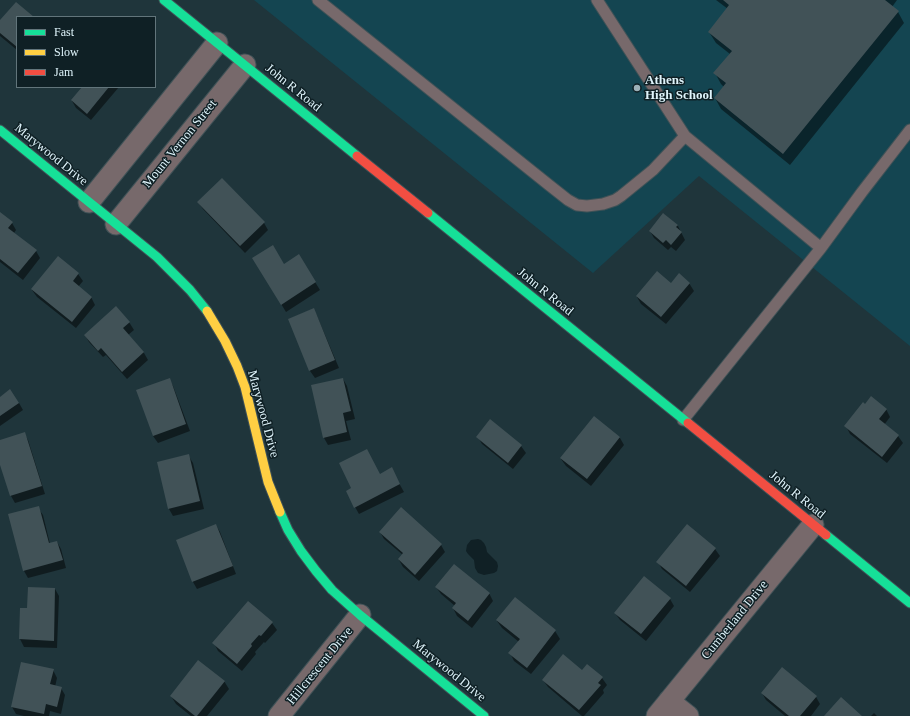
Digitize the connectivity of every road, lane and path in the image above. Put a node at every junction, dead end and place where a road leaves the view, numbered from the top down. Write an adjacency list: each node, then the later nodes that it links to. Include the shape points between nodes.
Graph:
1 (164, 0): 4 (main road, John R Road)
2 (318, 0): 8 (lane, via 568,200 577,204 587,206 615,200 652,170)
3 (597, 0): 8 (lane)
4 (217, 43): 5 (main road, John R Road); 9 (street)
5 (245, 65): 10 (street, Mount Vernon Street); 12 (main road, John R Road)
6 (0, 130): 9 (main road, Marywood Drive)
7 (910, 130): 11 (lane)
8 (685, 136): 11 (lane)
9 (89, 202): 10 (main road, Marywood Drive)
10 (116, 224): 15 (main road, Marywood Drive, via 157,257 190,290 215,323 245,387 268,482 288,530 316,571)
11 (822, 248): 12 (lane)
12 (683, 420): 13 (main road, John R Road)
13 (813, 525): 14 (main road, John R Road); 16 (street, Cumberland Drive)
14 (910, 603)
15 (360, 616): 17 (street, Hillcrescent Drive); 18 (main road, Marywood Drive)
16 (663, 708): 19 (street)
17 (279, 716)
18 (484, 716)
19 (688, 716)

